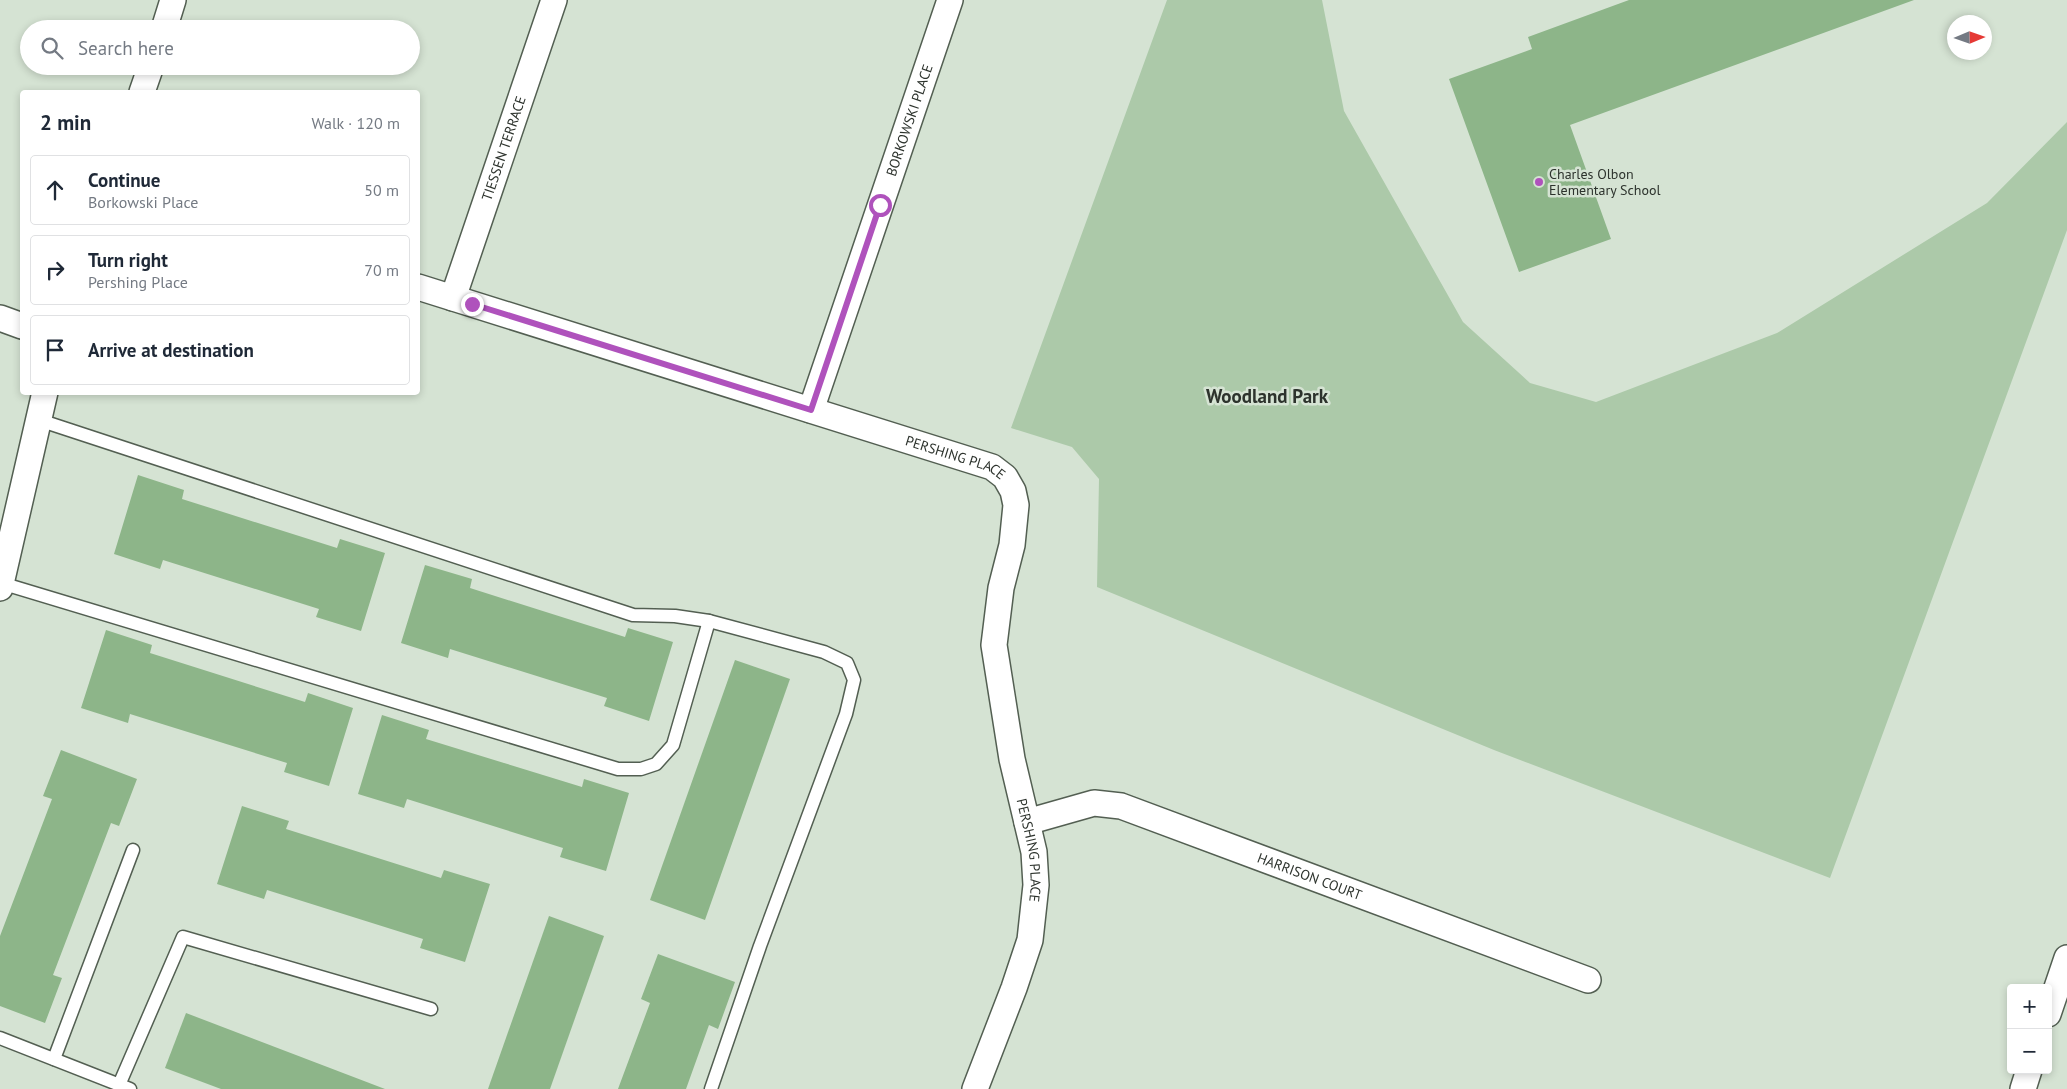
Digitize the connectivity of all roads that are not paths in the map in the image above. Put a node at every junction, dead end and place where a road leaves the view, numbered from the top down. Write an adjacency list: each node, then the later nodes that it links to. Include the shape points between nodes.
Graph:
1 (174, 0): 4 (street)
2 (554, 0): 8 (street, TIESSEN TERRACE)
3 (950, 0): 12 (street, BORKOWSKI PLACE)
4 (167, 20)
5 (148, 75): 6 (street)
6 (143, 90)
7 (420, 288): 8 (street, PERSHING PLACE)
8 (453, 298): 12 (street, PERSHING PLACE)
9 (0, 318): 10 (street)
10 (20, 325)
11 (44, 395): 13 (street)
12 (811, 410): 16 (street, PERSHING PLACE, via 992,467 1005,477 1013,491 1016,505 1012,545 1001,588 994,645 1012,759)
13 (39, 420): 14 (street); 15 (lane, via 633,615)
14 (1, 586): 15 (lane, via 618,770 641,769 656,764 673,746)
15 (709, 621): 26 (lane, via 824,652 847,663 854,680 846,714)
16 (1027, 822): 19 (street, HARRISON COURT, via 1094,803 1121,806); 27 (street, PERSHING PLACE, via 1034,852 1036,885 1030,940)
17 (134, 850): 23 (lane)
18 (2067, 958): 20 (street)
19 (1588, 980)
20 (2052, 1002)
21 (431, 1009): 25 (lane, via 183,937)
22 (0, 1038): 23 (lane)
23 (54, 1059): 25 (lane)
24 (2028, 1074): 28 (street)
25 (125, 1087)
26 (711, 1089)
27 (975, 1089)
28 (2023, 1089)

